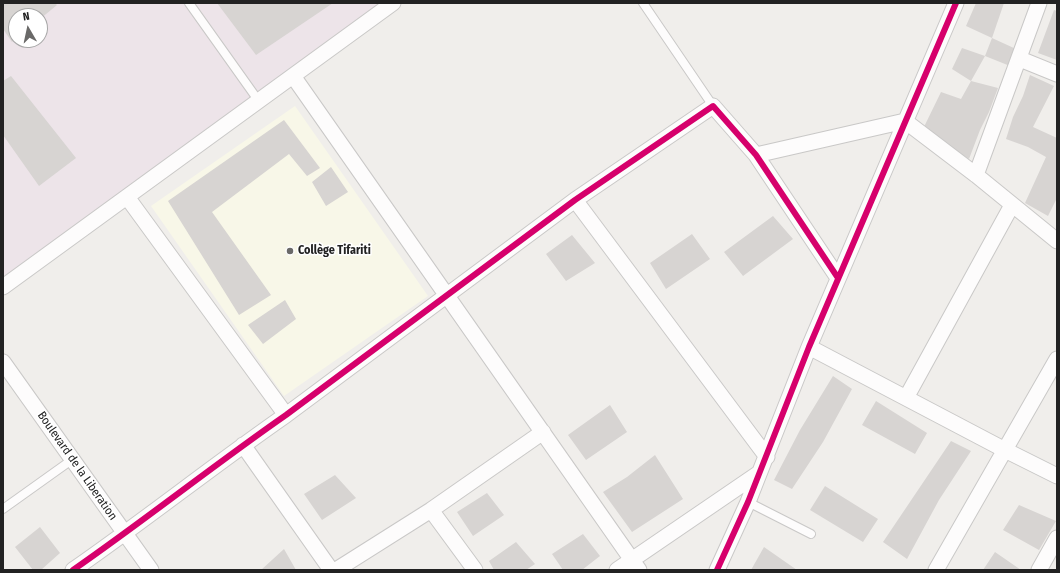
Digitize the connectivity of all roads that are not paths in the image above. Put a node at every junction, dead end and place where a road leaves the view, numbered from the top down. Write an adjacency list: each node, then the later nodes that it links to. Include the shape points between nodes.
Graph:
1 (189, 3): 9 (lane)
2 (393, 3): 8 (street)
3 (643, 3): 10 (lane)
4 (956, 3): 11 (street)
5 (1039, 3): 6 (street)
6 (1020, 59): 7 (street); 13 (street)
7 (1057, 74)
8 (292, 76): 9 (street); 20 (street)
9 (258, 100): 14 (street)
10 (713, 106): 12 (street); 15 (street)
11 (905, 121): 12 (street); 13 (street); 18 (street)
12 (756, 155): 18 (street)
13 (976, 175): 16 (street)
14 (127, 197): 19 (street); 25 (street)
15 (575, 200): 20 (street); 29 (street)
16 (1012, 206): 17 (street); 24 (street)
17 (1057, 241)
18 (838, 278): 21 (street)
19 (3, 287)
20 (447, 295): 25 (street); 26 (street)
21 (809, 347): 24 (street); 29 (street)
22 (1057, 359): 28 (street)
23 (3, 362): 30 (street, Boulevard de la Liberation)
24 (906, 398): 28 (street)
25 (286, 415): 27 (street)
26 (543, 432): 35 (street); 39 (street)
27 (243, 445): 36 (street); 42 (street)
28 (1005, 450): 32 (street); 47 (street)
29 (767, 457): 31 (street)
30 (73, 459): 34 (lane); 36 (street, Boulevard de la Liberation)
31 (760, 473): 33 (street); 39 (street)
32 (1057, 476)
33 (748, 502): 37 (lane); 46 (street)
34 (3, 509)
35 (431, 510): 43 (street); 44 (street)
36 (125, 534): 40 (street); 41 (street, Boulevard de la Liberation)
37 (810, 534)
38 (1057, 538): 48 (street)
39 (635, 565): 45 (street)
40 (73, 570)
41 (151, 570)
42 (331, 570)
43 (336, 570)
44 (475, 570)
45 (617, 570)
46 (717, 570)
47 (936, 570)
48 (1039, 570)

